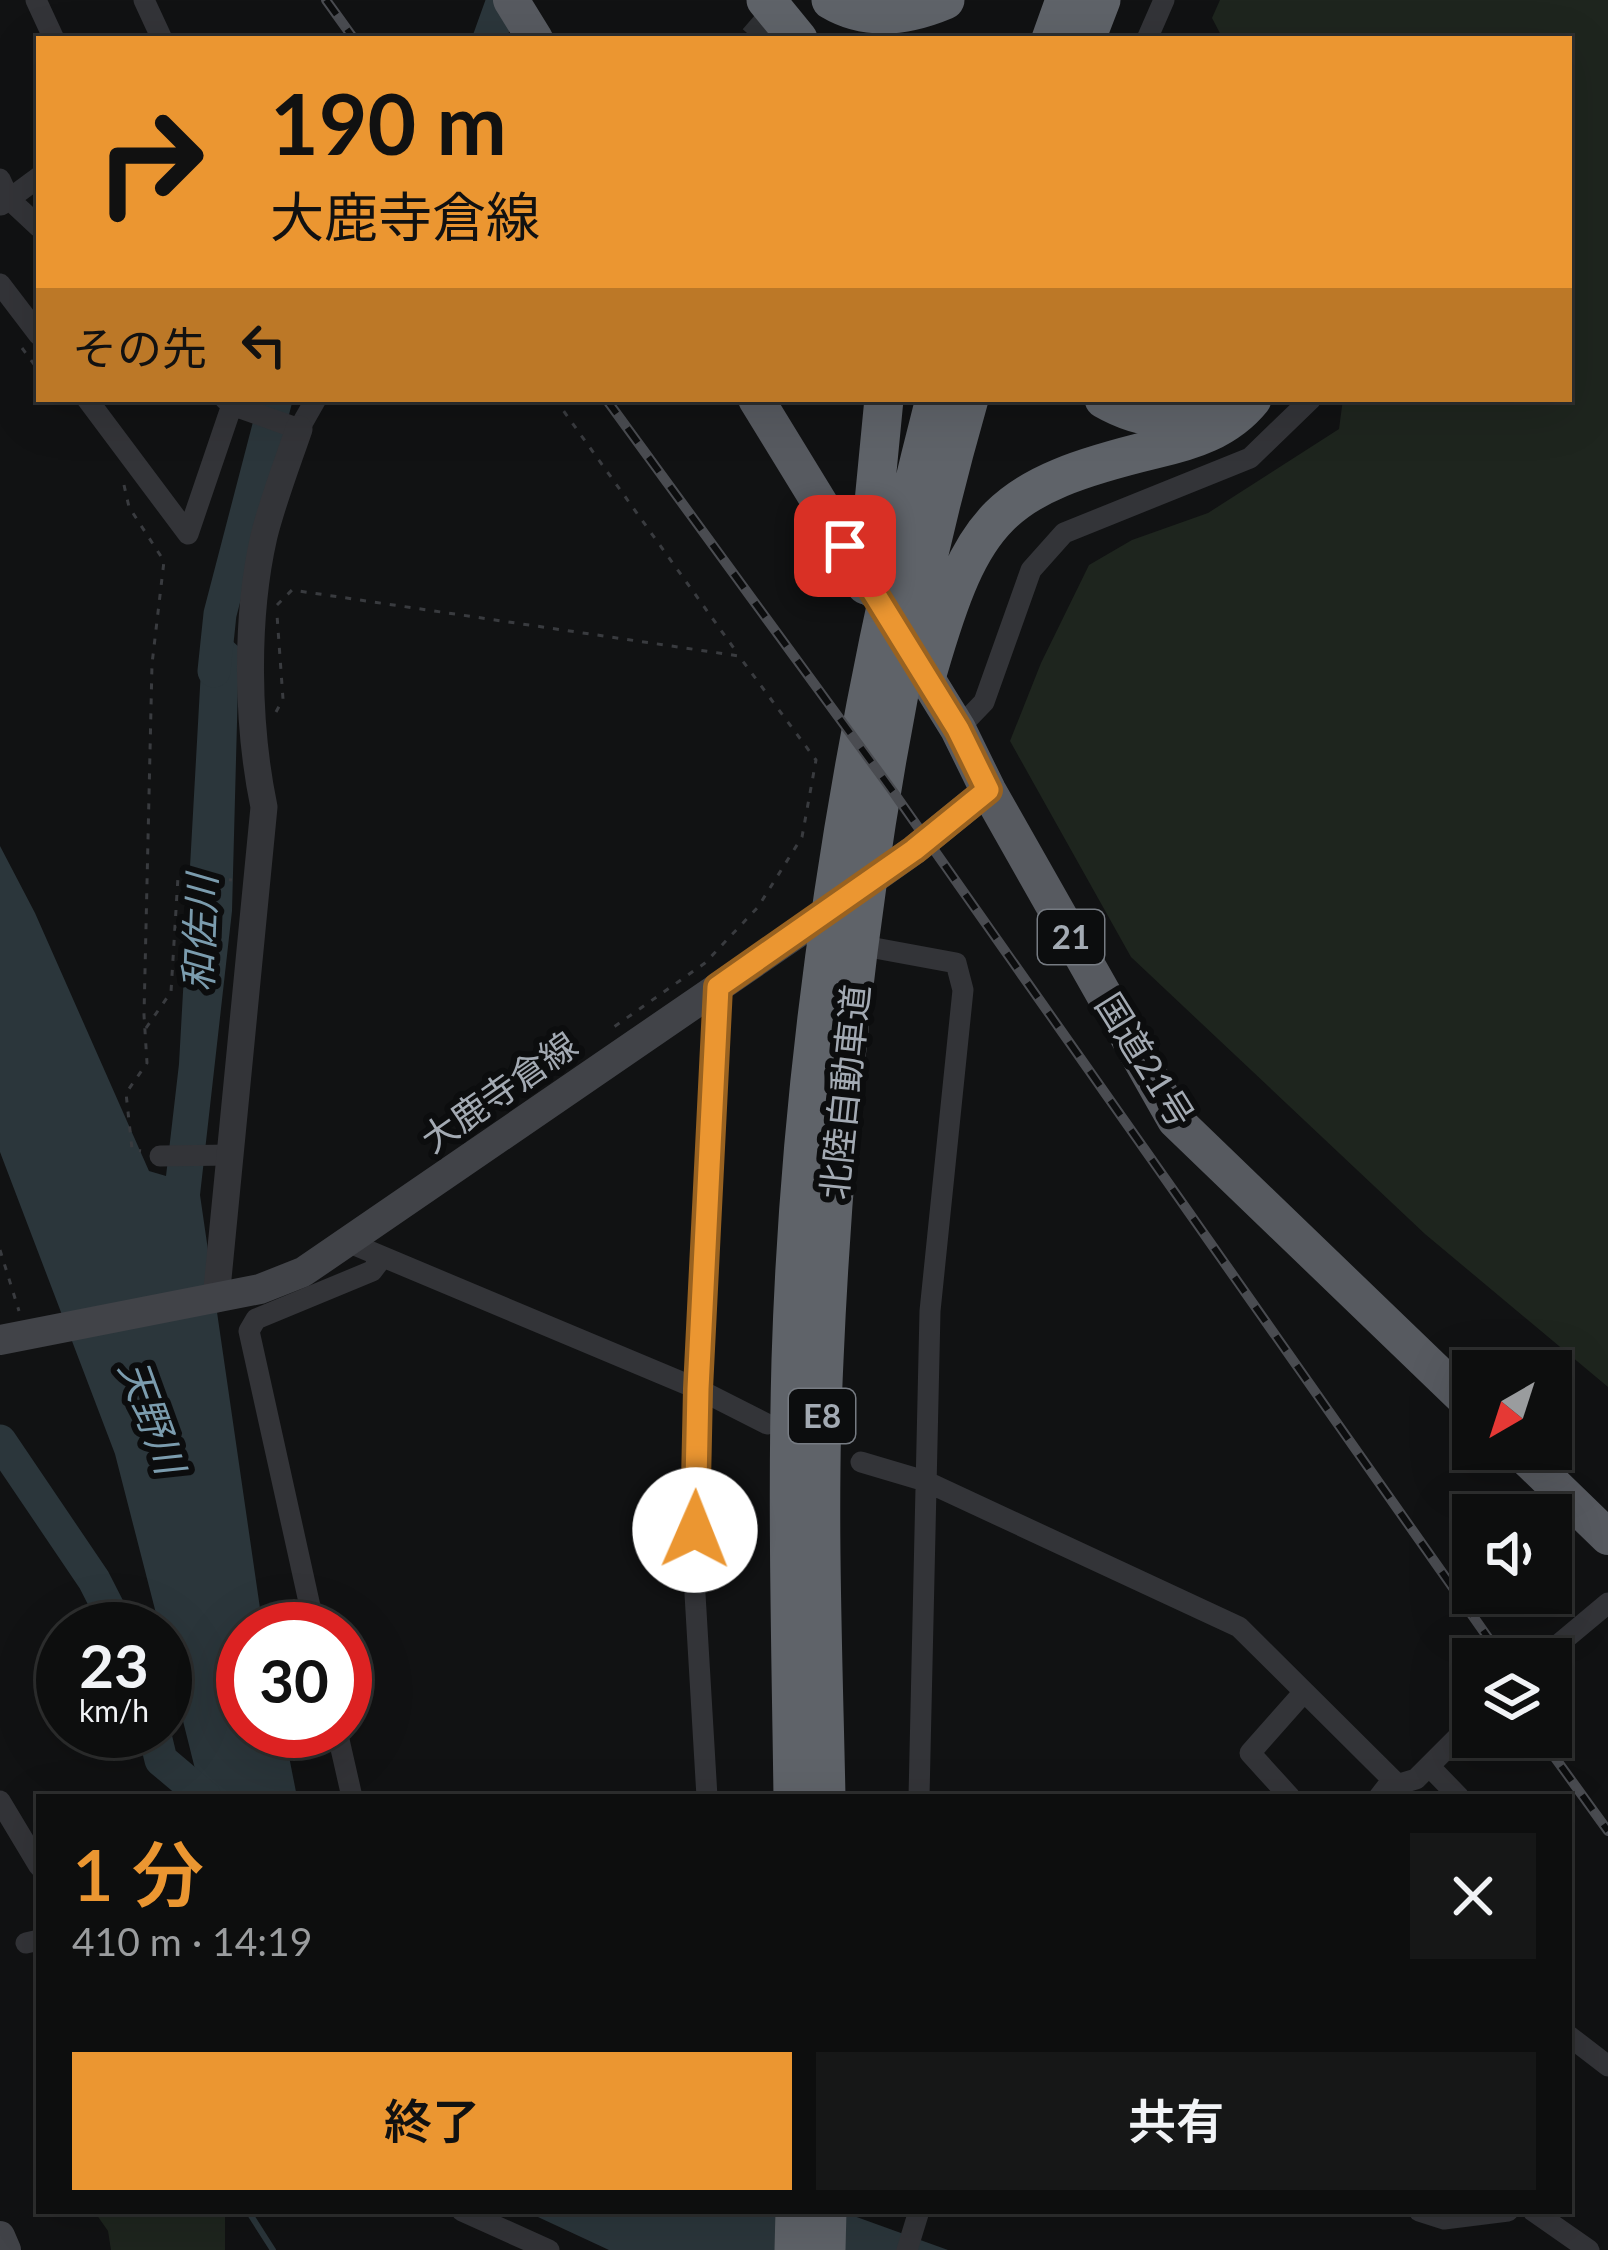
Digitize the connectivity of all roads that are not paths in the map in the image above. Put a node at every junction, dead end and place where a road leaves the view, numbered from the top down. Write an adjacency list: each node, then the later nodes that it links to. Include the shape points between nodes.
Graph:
1 (36, 0): 12 (street)
2 (144, 0): 13 (street)
3 (756, 0): 14 (highway)
4 (766, 0): 15 (highway)
5 (796, 0): 16 (highway)
6 (831, 0): 7 (highway, via 891,16)
7 (946, 0)
8 (1065, 0): 17 (highway)
9 (1101, 0): 18 (highway)
10 (1126, 0): 19 (highway)
11 (1164, 0): 20 (street)
12 (53, 36)
13 (161, 36)
14 (771, 36)
15 (796, 36)
16 (825, 36)
17 (1052, 36)
18 (1087, 36)
19 (1117, 36)
20 (1148, 36)
21 (36, 178): 22 (street)
22 (3, 195): 23 (street)
23 (36, 224)
24 (0, 284): 25 (street)
25 (36, 331)
26 (89, 402): 27 (street, via 188,534)
27 (230, 402)
28 (232, 402): 38 (street)
29 (313, 402): 38 (street)
30 (758, 402): 41 (highway, 国道21号 / 21)
31 (884, 402): 39 (highway)
32 (934, 402): 39 (highway)
33 (968, 402): 40 (highway, 北陸自動車道 / E8)
34 (1108, 402): 35 (highway, via 1155,418)
35 (1210, 402)
36 (1249, 402): 40 (highway, via 1191,441 1068,472 1015,500)
37 (1308, 402): 41 (street, via 1250,458 1064,533 1031,570 984,702)
38 (291, 427): 47 (street, via 254,595 252,739 264,807)
39 (885, 546): 43 (highway, 北陸自動車道)
40 (931, 611): 45 (highway, 北陸自動車道 / E8, via 882,792)
41 (958, 729): 42 (highway, 国道21号 / 21)
42 (988, 790): 43 (main road, 大鹿寺倉線); 52 (highway, 国道21号 / 21, via 1175,1120)
43 (813, 929): 44 (main road, 大鹿寺倉線); 45 (highway, 北陸自動車道 / E8); 57 (street, via 956,963 963,990 930,1311)
44 (718, 987): 48 (main road, 大鹿寺倉線); 53 (street)
45 (841, 1036): 69 (highway, 北陸自動車道 / E8, via 791,1359); 70 (highway, 北陸自動車道 / E8, via 821,1449)
46 (160, 1156): 47 (street)
47 (222, 1156): 50 (street)
48 (350, 1243): 49 (street); 50 (main road, 大鹿寺倉線, via 303,1272)
49 (382, 1258): 53 (street); 59 (street, via 372,1271 256,1319 249,1331)
50 (210, 1300): 51 (main road, 大鹿寺倉線)
51 (18, 1337)
52 (1452, 1387)
53 (698, 1389): 54 (street); 68 (street, via 694,1577)
54 (767, 1424)
55 (861, 1462): 57 (street)
56 (1539, 1470): 58 (highway)
57 (925, 1481): 62 (street, via 1239,1627); 71 (street)
58 (1608, 1537)
59 (309, 1602)
60 (1608, 1604): 61 (street)
61 (1567, 1638)
62 (1304, 1692): 66 (street); 72 (street, via 1250,1753)
63 (1452, 1744): 65 (street)
64 (343, 1758): 67 (street)
65 (1429, 1766): 66 (street); 73 (street)
66 (1389, 1792)
67 (351, 1794)
68 (707, 1794)
69 (794, 1794)
70 (826, 1794)
71 (919, 1794)
72 (1287, 1794)
73 (1456, 1794)
74 (0, 1802): 75 (street)
75 (36, 1861)
76 (1572, 2043): 77 (street)
77 (1608, 2066)
78 (469, 2214): 87 (street)
79 (795, 2214): 88 (highway)
80 (827, 2214): 89 (highway)
81 (919, 2214): 90 (street)
82 (1428, 2214): 83 (street)
83 (1484, 2214)
84 (1537, 2214): 91 (street)
85 (0, 2236): 86 (main road)
86 (5, 2250)
87 (549, 2250)
88 (794, 2250)
89 (826, 2250)
90 (908, 2250)
91 (1589, 2250)

